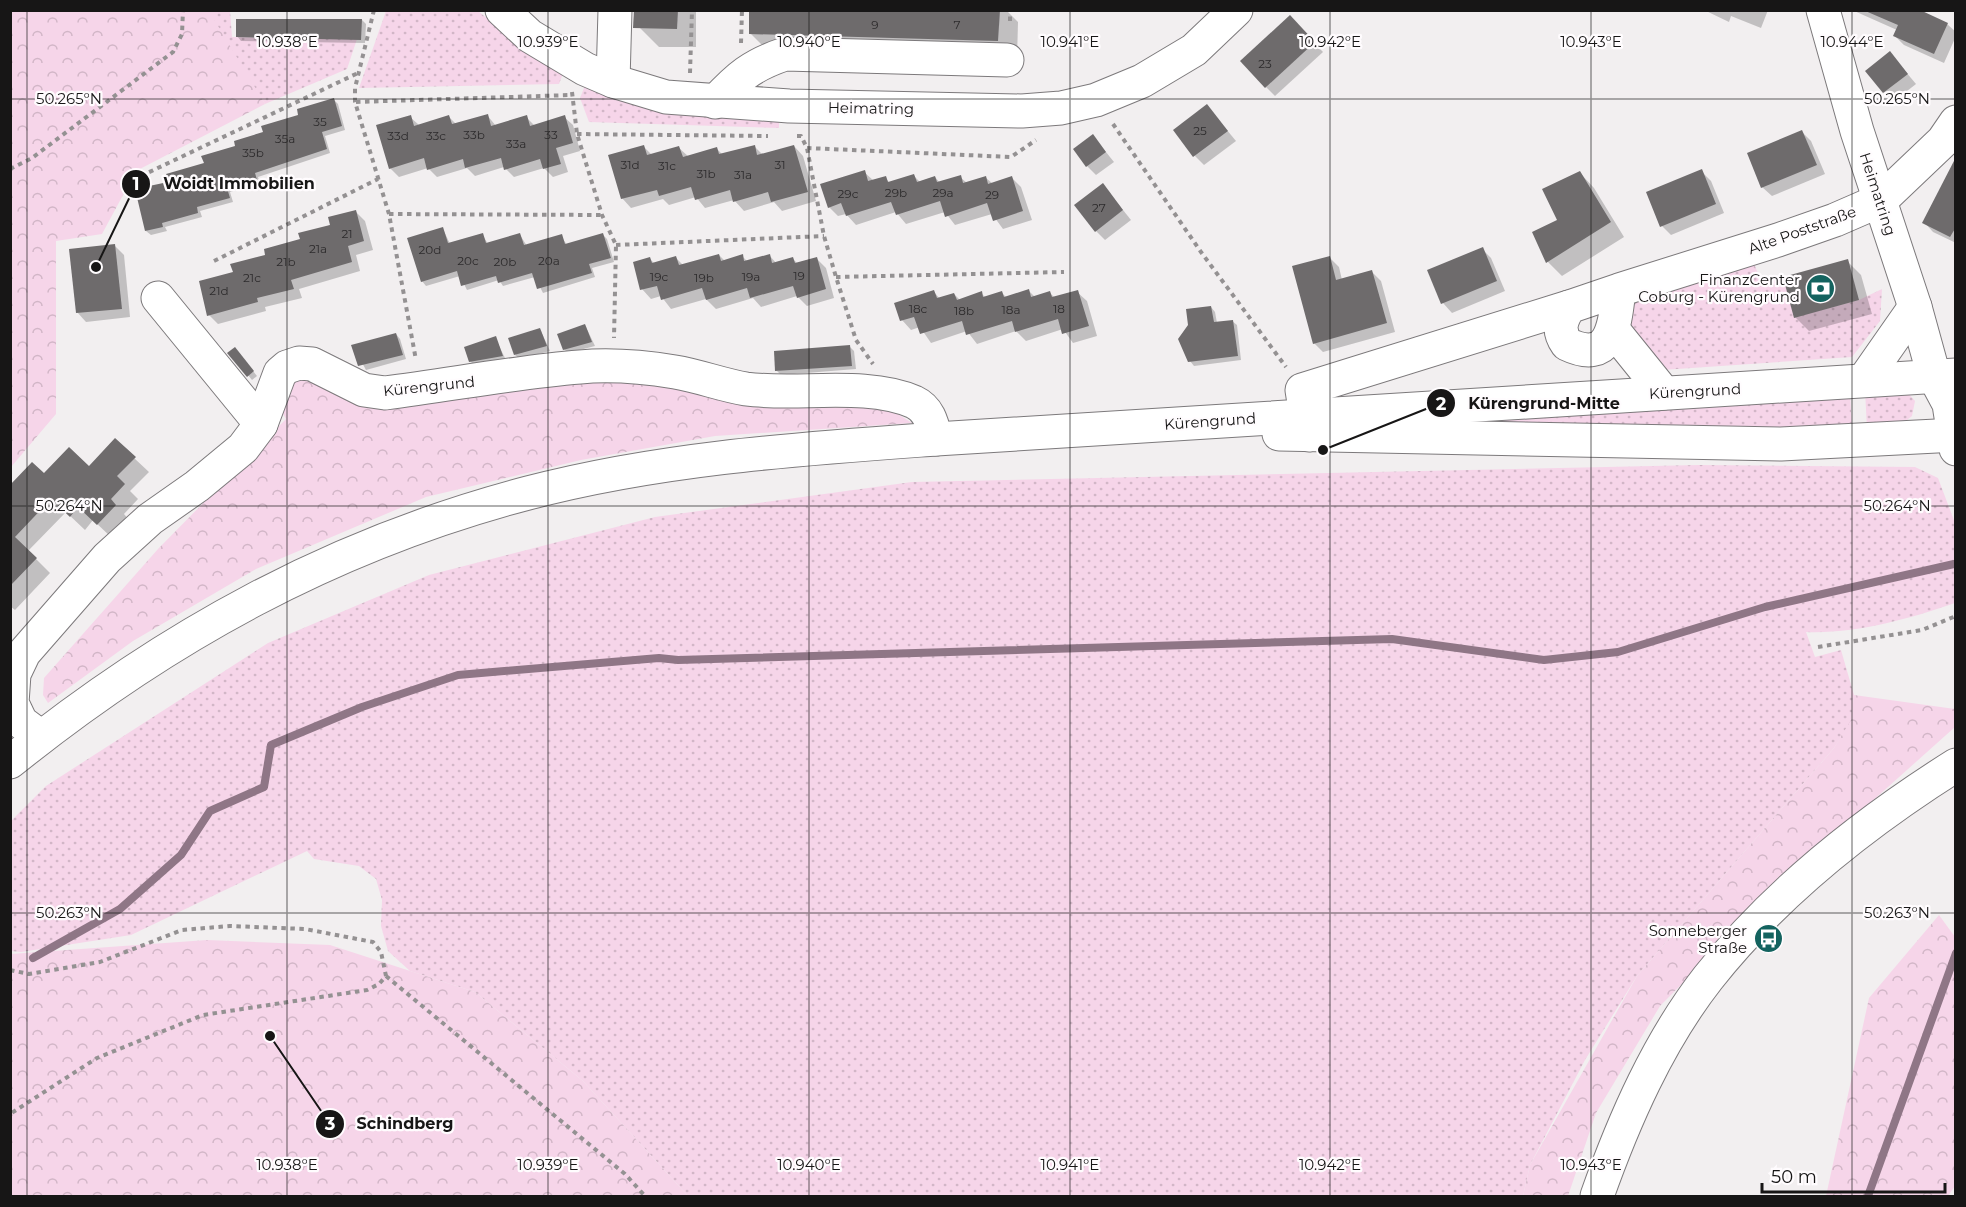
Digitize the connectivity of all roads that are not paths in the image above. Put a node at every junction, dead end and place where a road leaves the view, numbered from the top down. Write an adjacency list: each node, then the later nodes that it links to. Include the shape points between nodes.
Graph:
1 (502, 10): 6 (street, Heimatring, via 530,36)
2 (615, 10): 6 (street)
3 (1236, 10): 7 (street, Heimatring, via 1194,50 1142,81 1096,100 1061,108 1022,111)
4 (1823, 10): 9 (street, Heimatring)
5 (1007, 60): 7 (street, via 785,54 740,75)
6 (613, 81): 7 (street, Heimatring, via 666,97)
7 (715, 102)
8 (1956, 122): 9 (street, Alte Poststraße, via 1942,141)
9 (1881, 200): 10 (street, Alte Poststraße, via 1797,233); 13 (street, Heimatring)
10 (1619, 290): 12 (street, Alte Poststraße); 14 (street)
11 (159, 298): 19 (street)
12 (1569, 307): 14 (street, via 1560,328 1567,344 1592,349 1609,340); 18 (street, Alte Poststraße)
13 (1915, 307): 15 (street, Heimatring); 16 (street)
14 (1614, 331): 17 (street)
15 (1945, 375): 16 (street, Kürengrund); 21 (street, Heimatring, via 1936,407)
16 (1864, 380): 17 (street, Kürengrund)
17 (1664, 393): 18 (street, Kürengrund)
18 (1306, 413): 20 (street, Kürengrund); 21 (street, Kürengrund, via 1781,444)
19 (261, 424): 20 (street, Kürengrund, via 277,376 286,367 299,363 321,367 364,390 385,393 579,367 614,366 676,372 746,389 837,389 897,396 928,412); 22 (street, Kürengrund, via 243,448 150,519 107,558 24,653 14,674 12,703 21,722)
20 (936, 439): 22 (street, Kürengrund, via 777,451 654,467 531,492 456,513 327,563 215,619 109,687)
21 (1955, 440)
22 (41, 737): 23 (street, Kürengrund)
23 (10, 762)
24 (1956, 765): 25 (street, via 1871,822 1813,869 1774,904 1708,978 1683,1014 1631,1108)
25 (1597, 1197)

